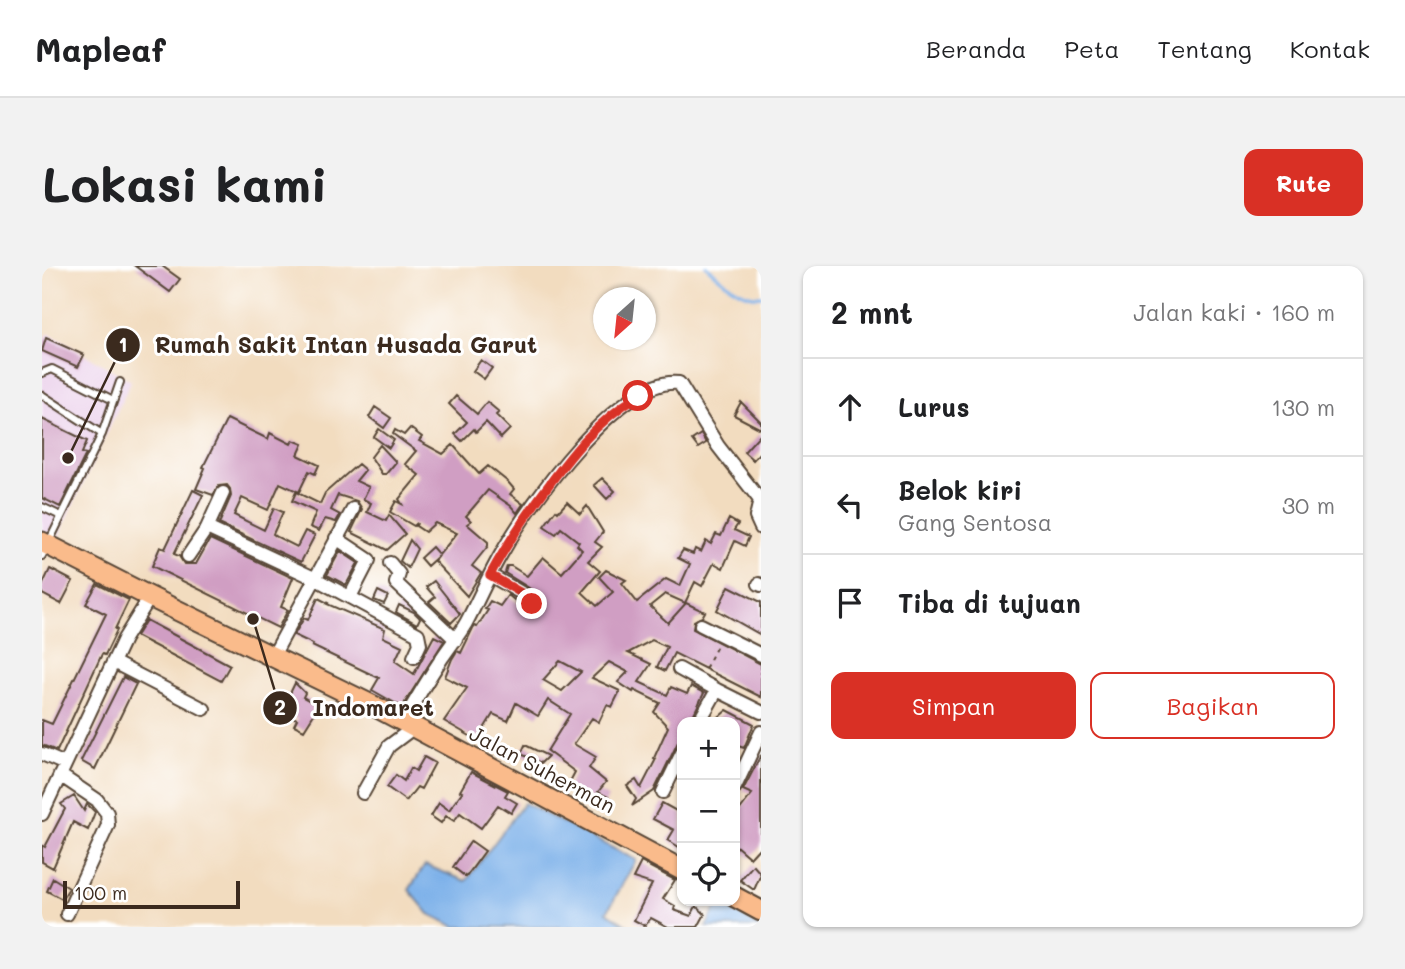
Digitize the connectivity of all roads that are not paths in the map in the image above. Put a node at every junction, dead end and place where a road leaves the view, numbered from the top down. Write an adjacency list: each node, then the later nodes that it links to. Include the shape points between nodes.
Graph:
1 (42, 373): 4 (lane, via 52,369)
2 (120, 382): 4 (lane)
3 (42, 395): 5 (lane)
4 (113, 400): 5 (lane)
5 (102, 435): 9 (lane)
6 (223, 493): 10 (street)
7 (42, 507): 9 (lane)
8 (353, 509): 12 (street)
9 (61, 516): 13 (lane)
10 (207, 528): 14 (street); 17 (street)
11 (761, 528): 16 (street, via 756,517 760,500 718,446 677,381 617,408 583,440 504,548)
12 (336, 538): 17 (street); 19 (street, via 369,560)
13 (44, 547): 18 (main road, Jalan Suherman)
14 (188, 556)
15 (390, 563): 22 (street, via 399,574 396,583)
16 (490, 575): 20 (street); 22 (street)
17 (314, 578): 19 (street); 24 (street)
18 (149, 597): 24 (main road, Jalan Suherman); 26 (street)
19 (350, 597): 25 (street, via 418,634 420,644)
20 (532, 604)
21 (701, 625): 23 (street)
22 (456, 640): 32 (street, via 431,675)
23 (761, 655)
24 (273, 656): 32 (main road, Jalan Suherman)
25 (414, 657)
26 (113, 662): 29 (street); 37 (street)
27 (679, 669): 28 (street)
28 (717, 690): 30 (street); 31 (street)
29 (204, 709)
30 (761, 712)
31 (702, 717)
32 (408, 725): 39 (street, via 389,746); 41 (main road, Jalan Suherman)
33 (761, 732): 36 (street)
34 (42, 754): 37 (street)
35 (677, 763): 38 (street)
36 (740, 764)
37 (63, 770): 40 (street); 44 (street, via 97,800 107,813 108,825)
38 (663, 792)
39 (363, 793)
40 (42, 814)
41 (677, 867)
42 (740, 900): 43 (main road)
43 (761, 911)
44 (66, 914)

